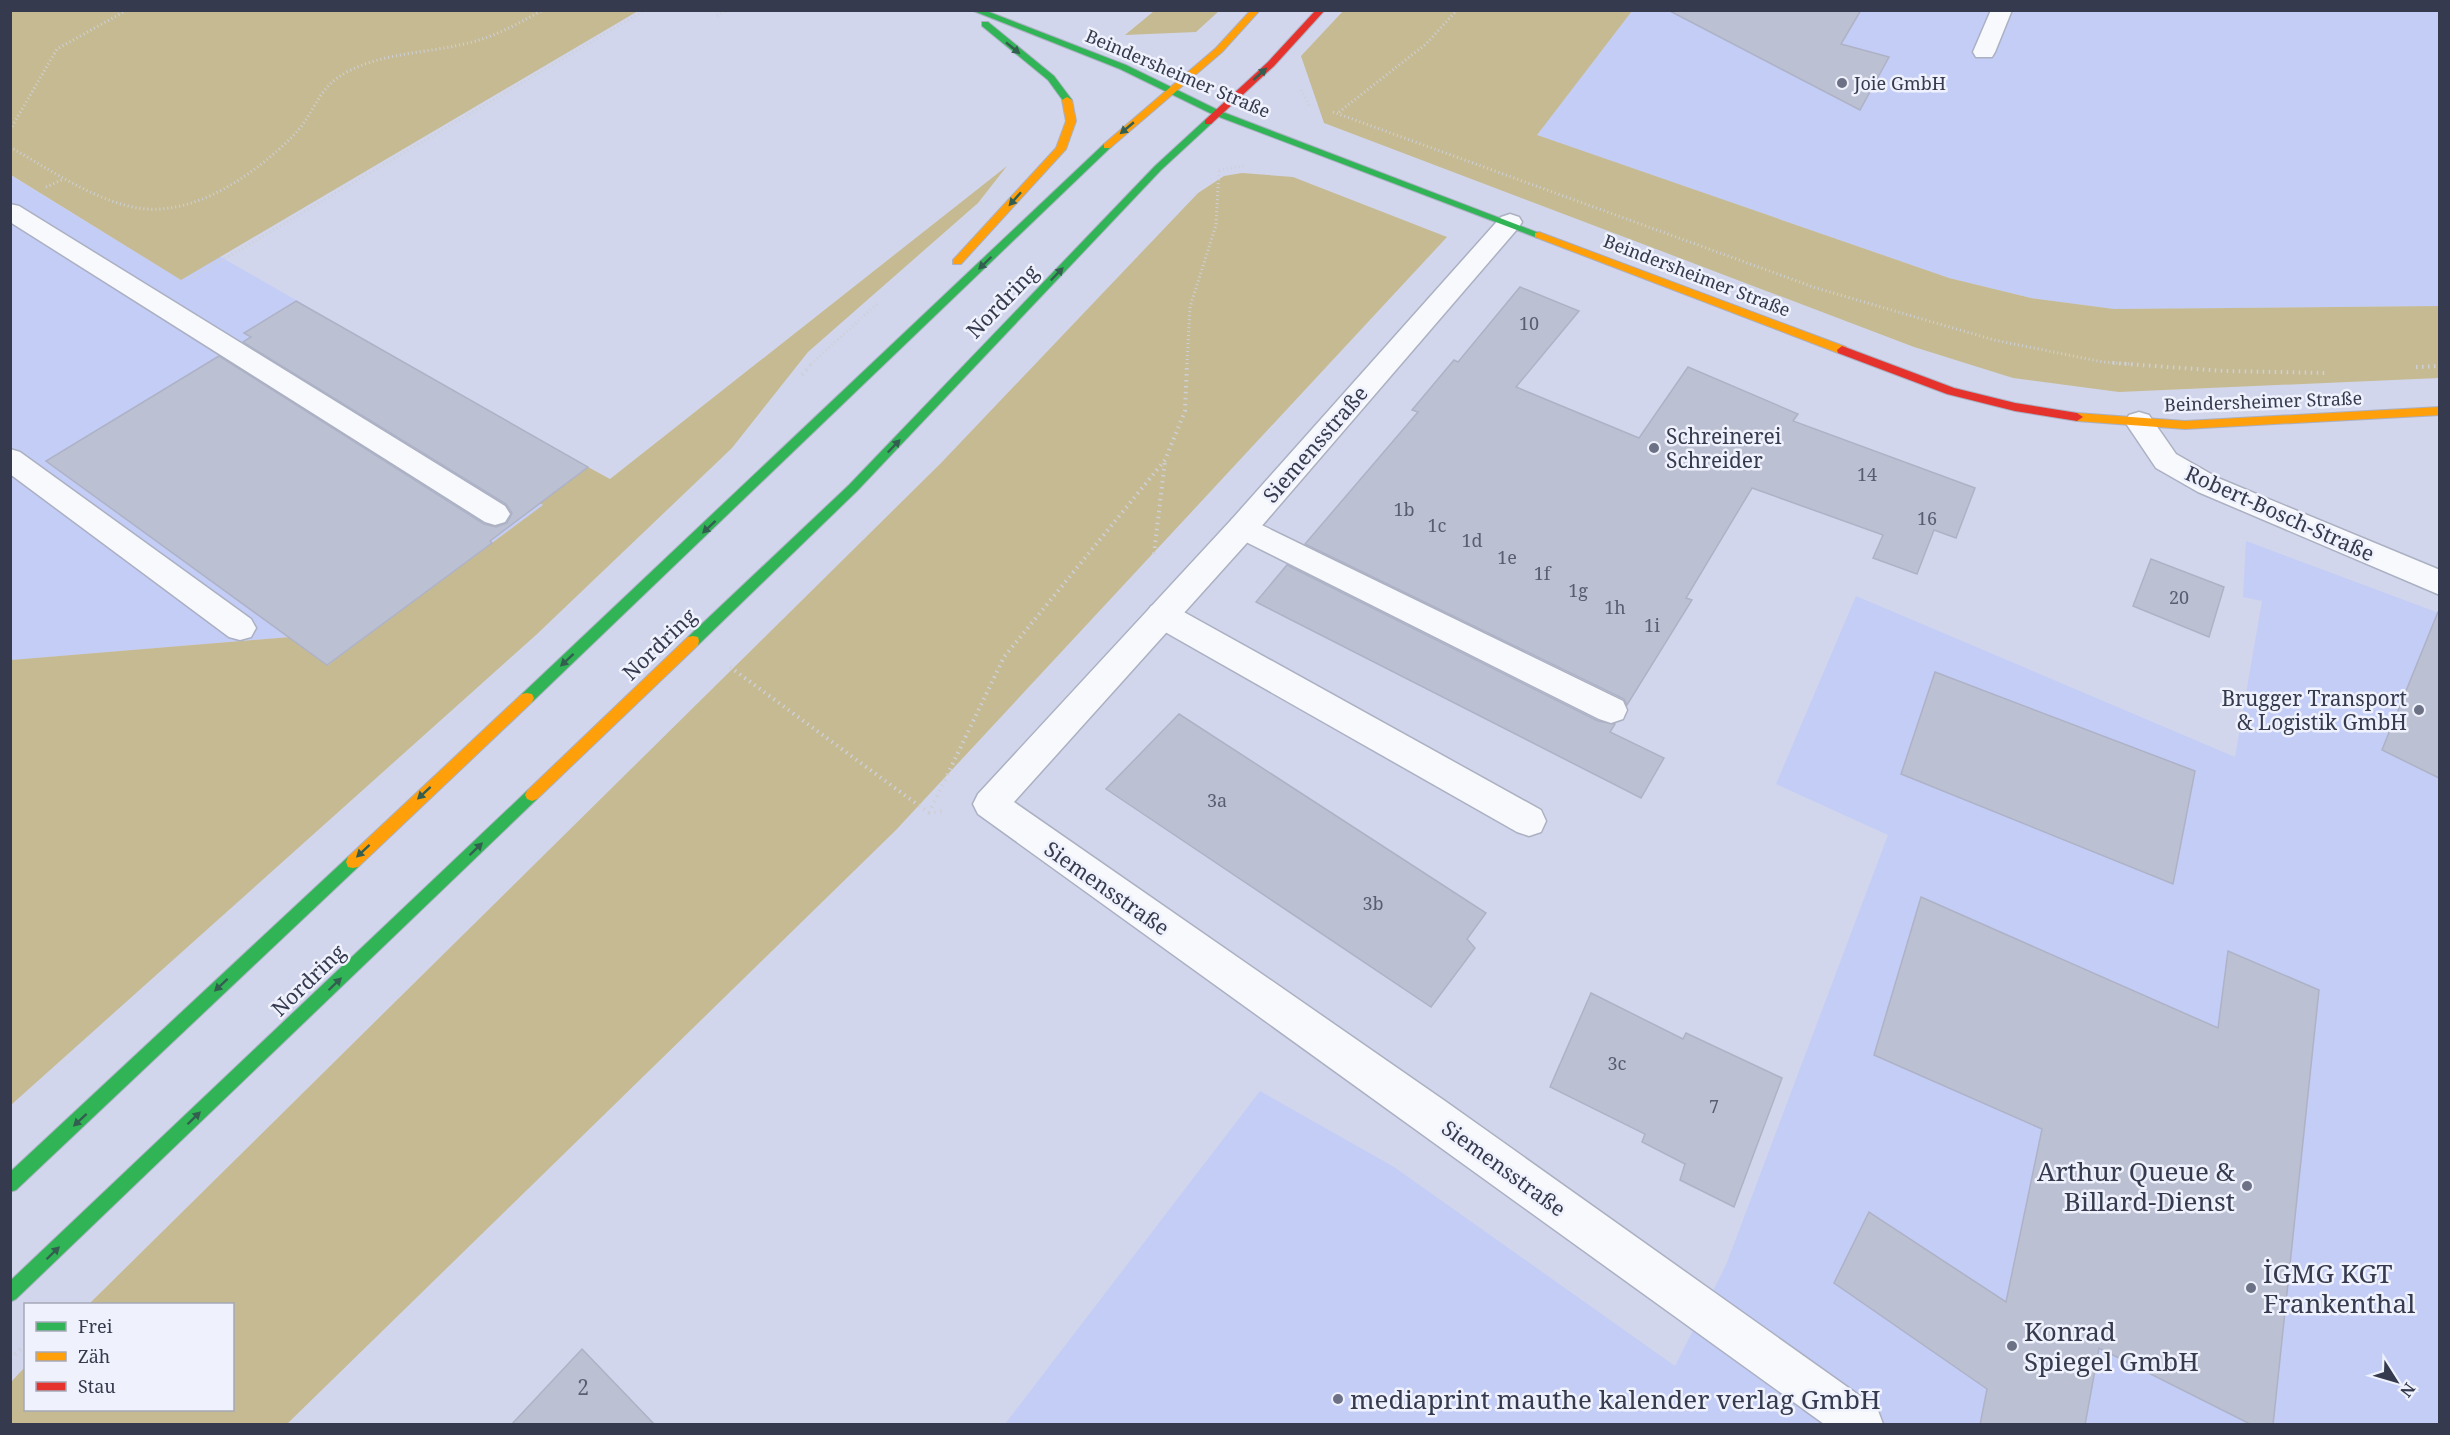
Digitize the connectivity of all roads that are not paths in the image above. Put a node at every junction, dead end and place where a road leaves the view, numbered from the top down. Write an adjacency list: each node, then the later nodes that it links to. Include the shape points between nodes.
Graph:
1 (968, 10): 11 (main road, one-way to 11, via 1051,78 1067,98 1071,121 1061,149)
2 (975, 10): 7 (main road, Beindersheimer Straße, via 1123,67)
3 (1256, 10): 7 (main road, Nordring, via 1220,50)
4 (1321, 10): 8 (main road, Nordring, one-way to 4, via 1271,64)
5 (2002, 10): 6 (street)
6 (1984, 52)
7 (1172, 91): 8 (main road, Beindersheimer Straße); 16 (main road, Nordring, one-way to 16, via 1120,134)
8 (1217, 113): 10 (main road, Beindersheimer Straße); 25 (main road, Nordring, one-way to 8, via 853,488 1158,168)
9 (10, 211): 17 (street)
10 (1510, 222): 14 (main road, Beindersheimer Straße, via 1951,391 2014,407); 18 (street, Siemensstraße)
11 (950, 270)
12 (910, 313): 16 (main road, Nordring)
13 (2439, 411): 14 (main road, Beindersheimer Straße, via 2185,425)
14 (2139, 422): 19 (street, Robert-Bosch-Straße, via 2166,461 2208,485)
15 (10, 459): 21 (street)
16 (752, 487): 24 (main road, Nordring, one-way to 24)
17 (495, 514)
18 (1243, 527): 20 (street, Siemensstraße); 22 (street)
19 (2439, 583)
20 (1162, 615): 23 (street); 26 (street, Siemensstraße, via 990,804)
21 (240, 628)
22 (1611, 710)
23 (1529, 821)
24 (10, 1184)
25 (10, 1293)
26 (1861, 1425)

